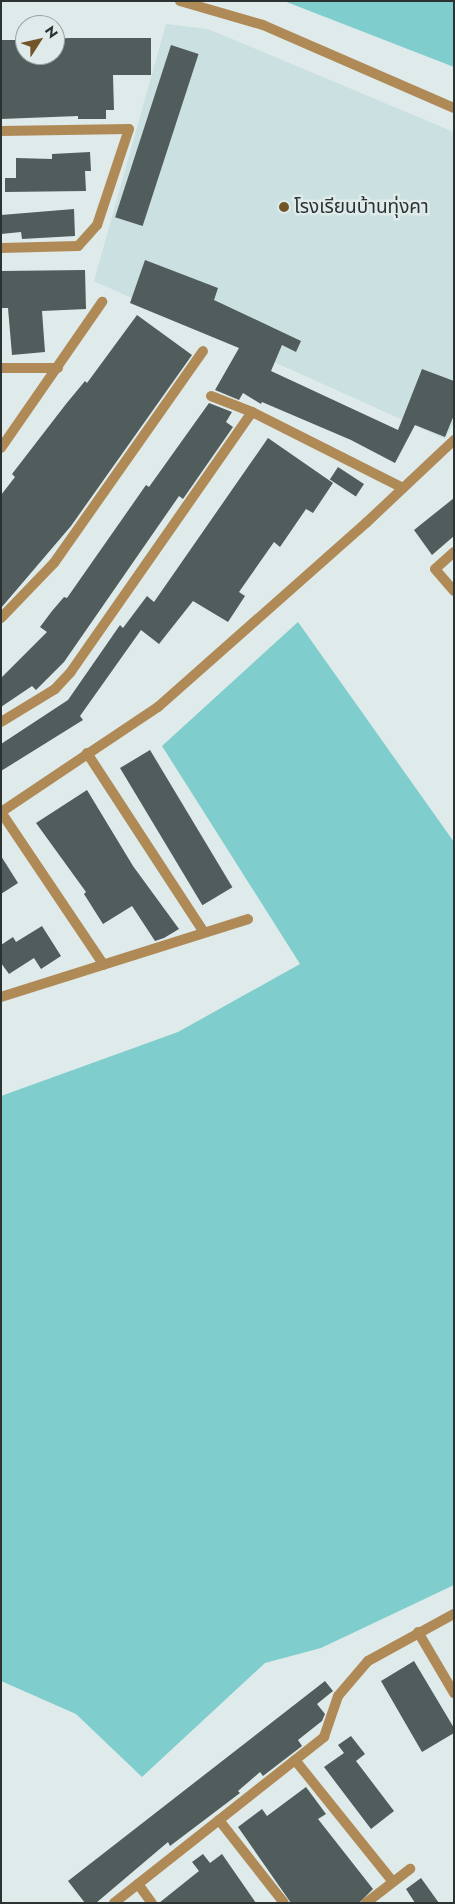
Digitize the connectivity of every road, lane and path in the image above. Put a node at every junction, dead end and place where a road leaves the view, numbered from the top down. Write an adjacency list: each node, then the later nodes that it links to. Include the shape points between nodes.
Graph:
1 (180, 1): 2 (street, via 263,25)
2 (454, 108)
3 (1, 130): 4 (street, via 129,129 98,225 78,246)
4 (1, 248)
5 (102, 302): 8 (street)
6 (203, 351): 16 (street, via 54,563)
7 (1, 368): 8 (street)
8 (58, 368): 12 (street)
9 (211, 396): 10 (street)
10 (252, 412): 13 (street); 17 (street, via 70,674 55,689)
11 (454, 440): 13 (street)
12 (1, 448)
13 (403, 488): 18 (street, via 158,707)
14 (454, 552): 15 (street, via 435,569)
15 (454, 591)
16 (1, 618)
17 (1, 722)
18 (87, 753): 19 (street); 21 (street)
19 (1, 812): 22 (street)
20 (248, 919): 21 (street)
21 (203, 931): 22 (street)
22 (104, 965): 23 (street)
23 (1, 997)
24 (454, 1614): 25 (street)
25 (418, 1632): 26 (street); 27 (street, via 368,1661 338,1696 324,1737)
26 (454, 1693)
27 (295, 1760): 28 (street); 30 (street)
28 (219, 1820): 31 (street); 34 (street)
29 (410, 1869): 30 (street)
30 (393, 1882): 35 (street)
31 (138, 1884): 32 (street); 33 (street)
32 (114, 1903)
33 (152, 1903)
34 (284, 1903)
35 (366, 1903)

